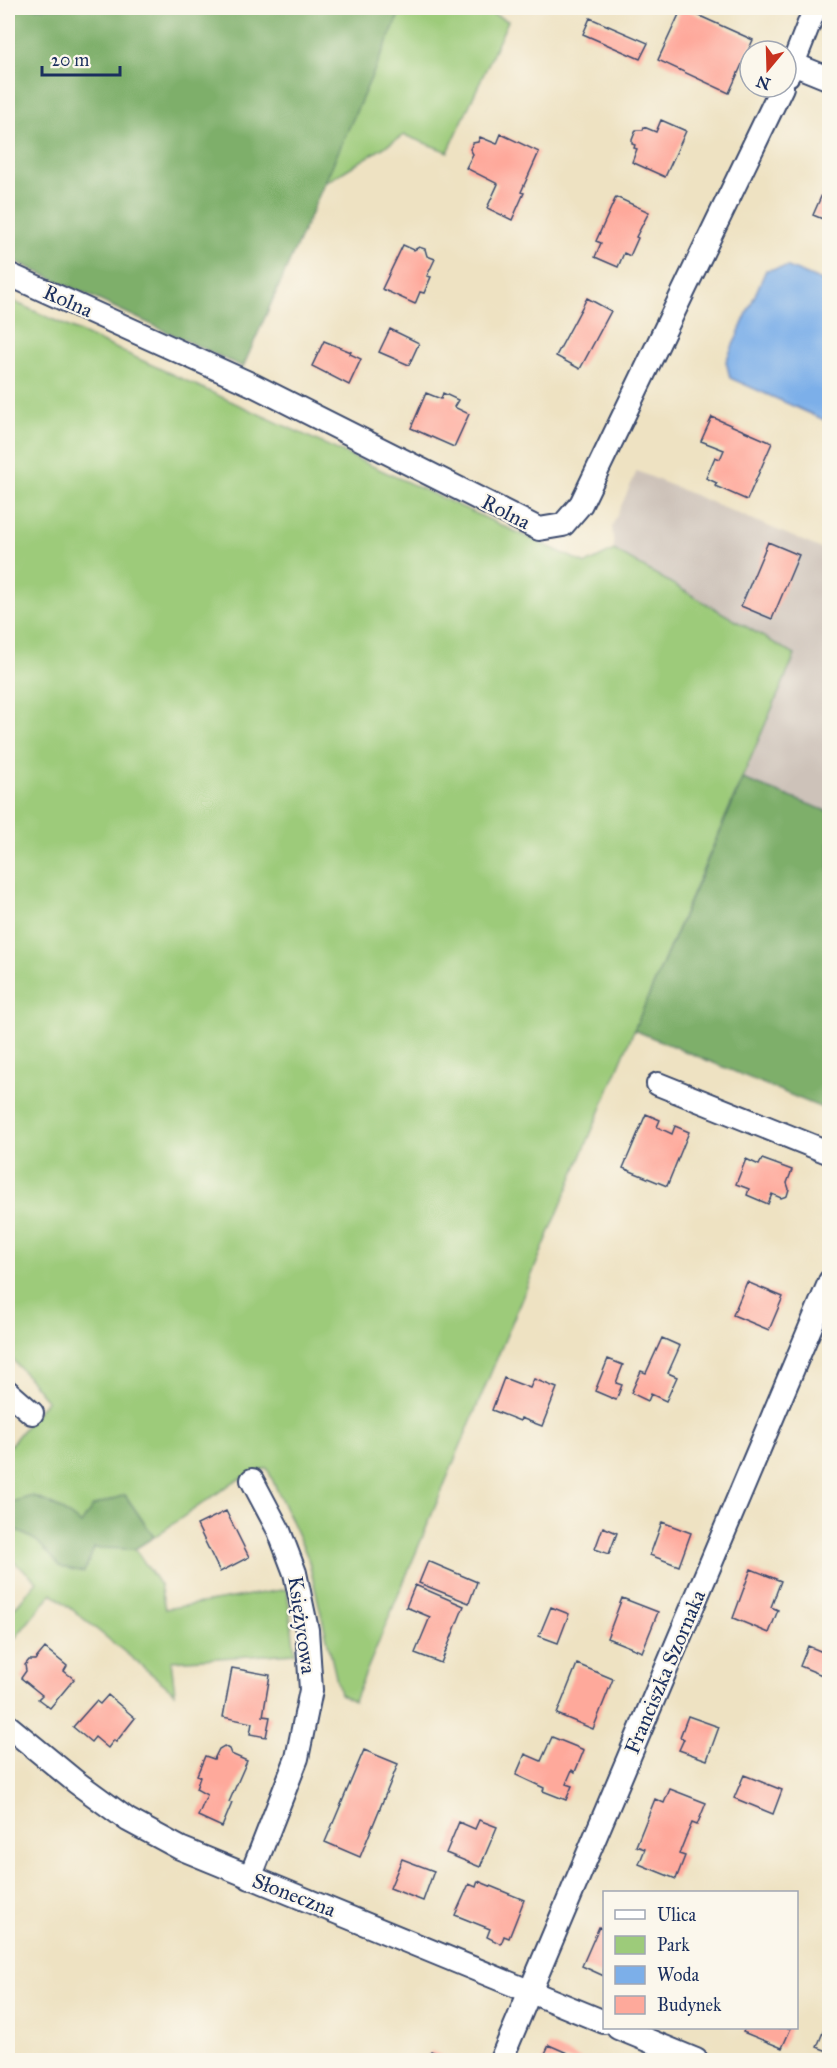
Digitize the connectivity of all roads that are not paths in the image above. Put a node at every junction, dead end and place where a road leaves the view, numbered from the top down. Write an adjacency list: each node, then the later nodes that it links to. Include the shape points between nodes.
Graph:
1 (815, 8): 2 (street)
2 (798, 51)
3 (798, 73): 4 (street)
4 (830, 79)
5 (776, 99): 6 (street, Rolna, via 581,504 563,525 539,529 253,385)
6 (8, 274)
7 (658, 1084): 8 (street)
8 (830, 1153)
9 (829, 1283): 15 (street, Franciszka Szornaka)
10 (8, 1392): 11 (street)
11 (32, 1413)
12 (252, 1480): 14 (street, Księżycowa, via 296,1573 307,1630 311,1690 297,1758)
13 (8, 1726): 14 (street, Słoneczna, via 128,1820)
14 (250, 1878): 15 (street, Słoneczna)
15 (530, 1991): 16 (street, Słoneczna); 18 (street, Franciszka Szornaka)
16 (603, 2022)
17 (620, 2029): 19 (street)
18 (501, 2061)
19 (696, 2061)

